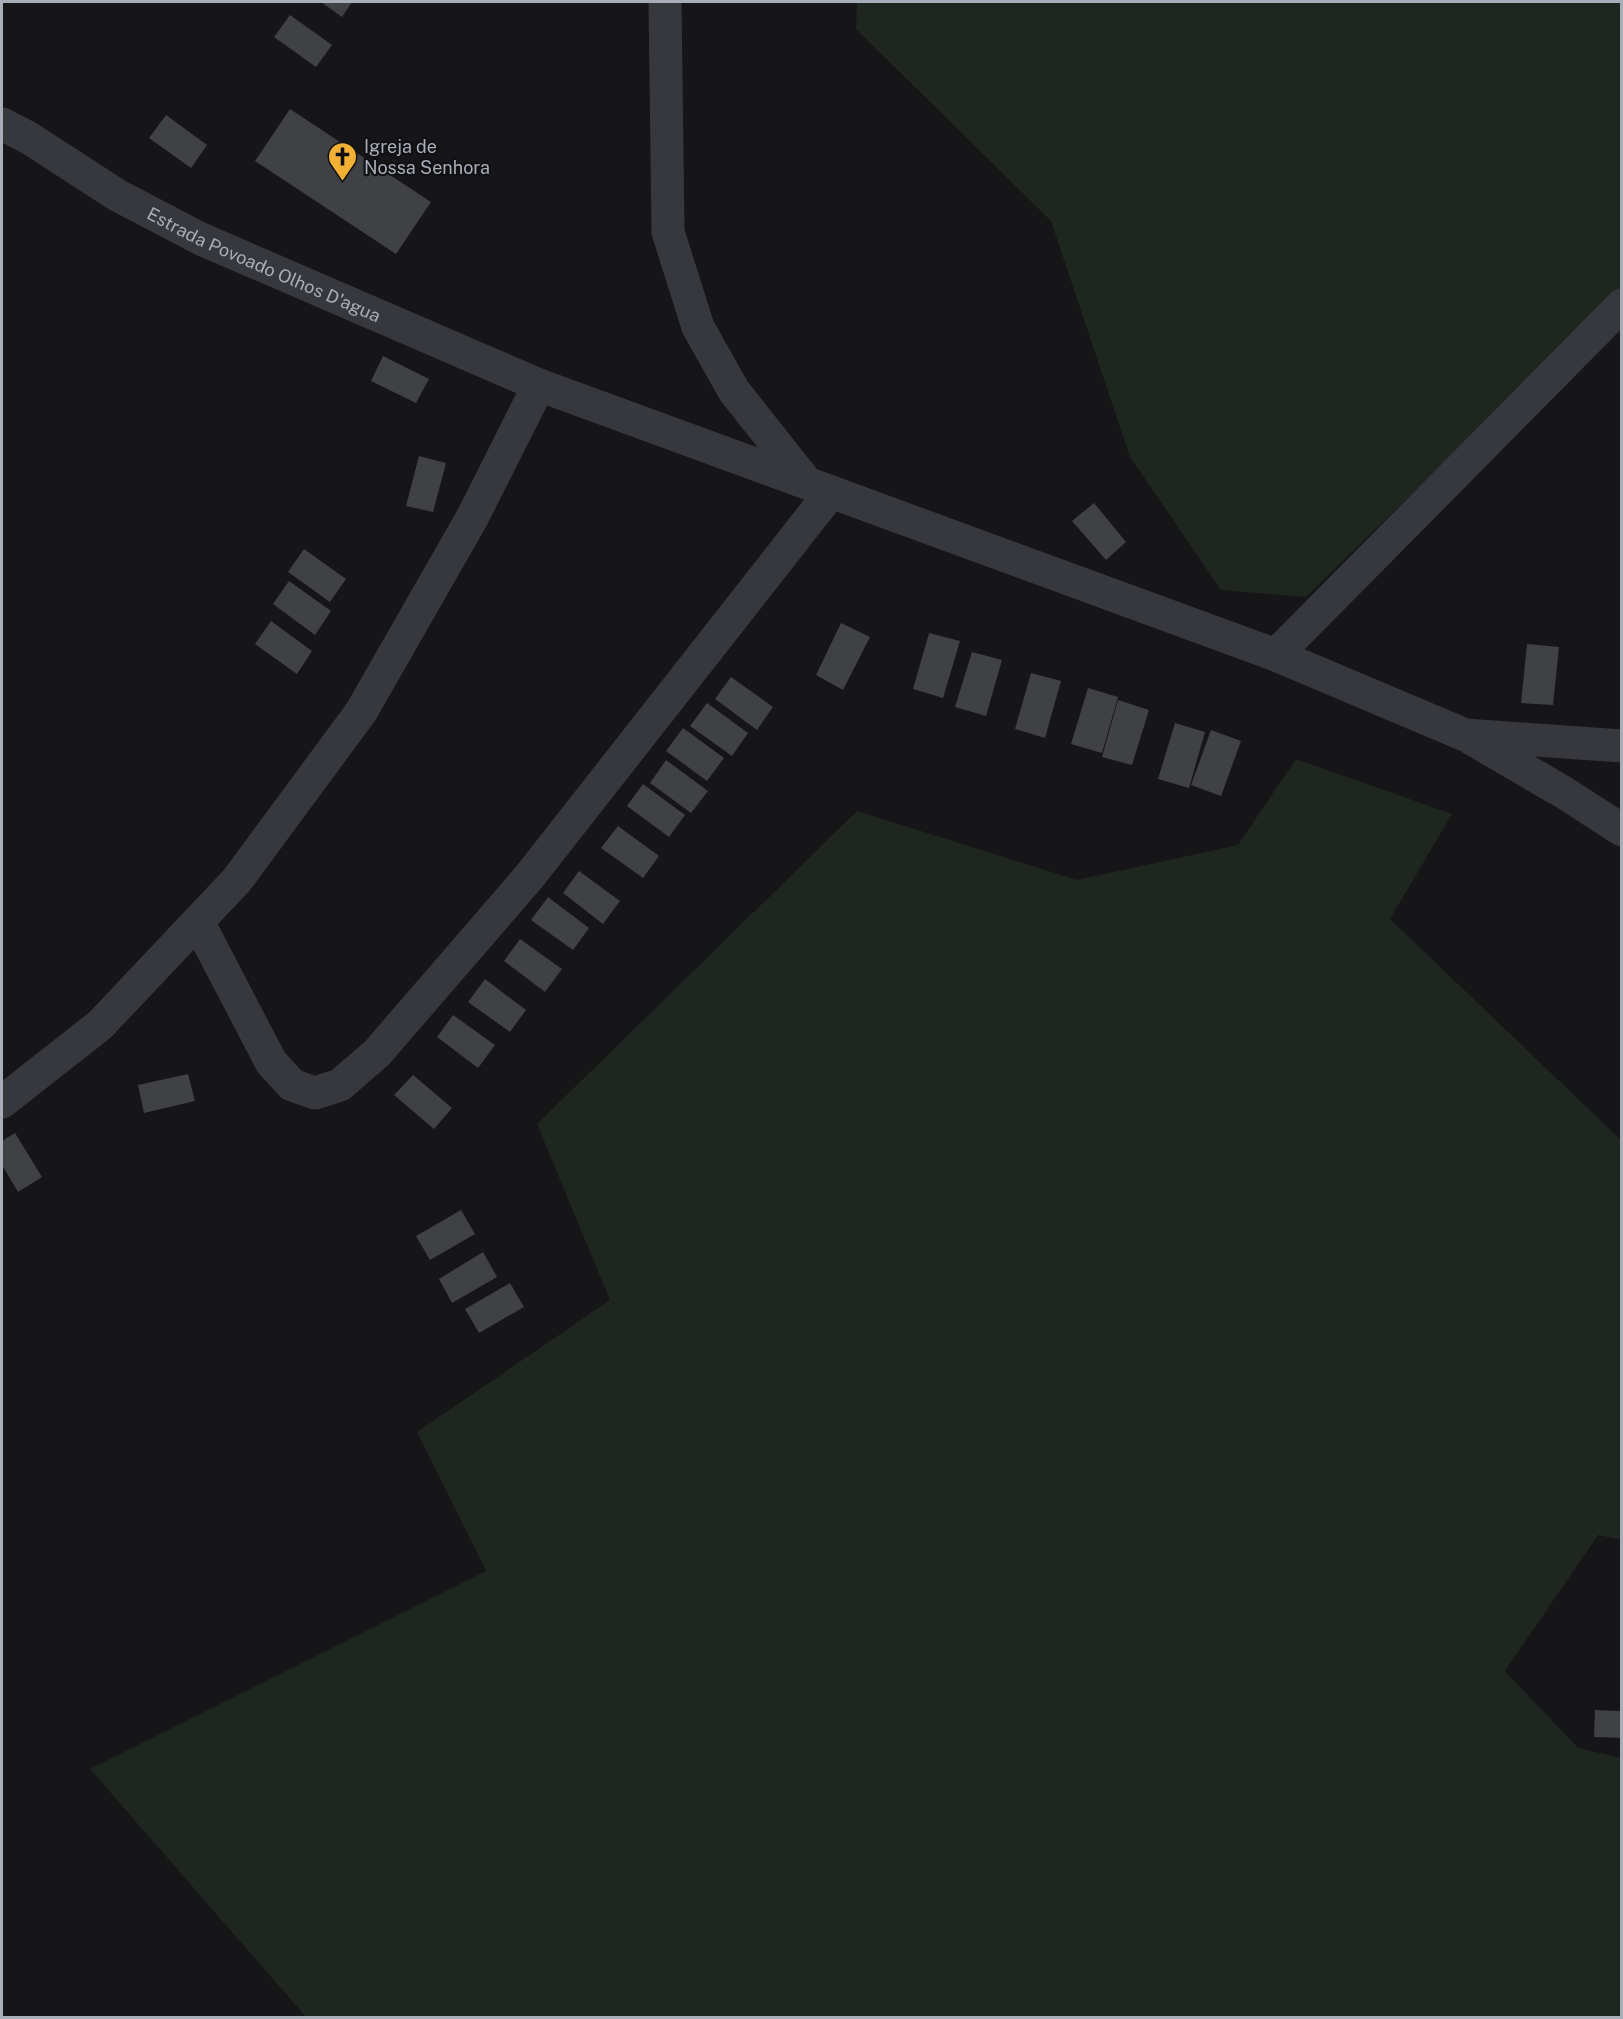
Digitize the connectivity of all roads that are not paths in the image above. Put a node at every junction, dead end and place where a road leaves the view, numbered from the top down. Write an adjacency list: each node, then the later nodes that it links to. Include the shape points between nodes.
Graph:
1 (665, 2): 5 (street, via 668,232 698,327 734,391)
2 (2, 124): 4 (street, Estrada Povoado Olhos D'agua, via 117,195 201,239)
3 (1622, 305): 6 (street)
4 (539, 385): 5 (street, Estrada Povoado Olhos D'agua); 10 (street, via 472,518 361,712 237,880)
5 (818, 487): 6 (street, Estrada Povoado Olhos D'agua); 10 (street, via 529,877 377,1053 340,1085 315,1093 292,1085 271,1062)
6 (1276, 655): 7 (street, Estrada Povoado Olhos D'agua)
7 (1465, 735): 8 (street); 9 (street)
8 (1622, 746)
9 (1622, 830)
10 (198, 922): 11 (street, via 100,1025)
11 (2, 1102)

